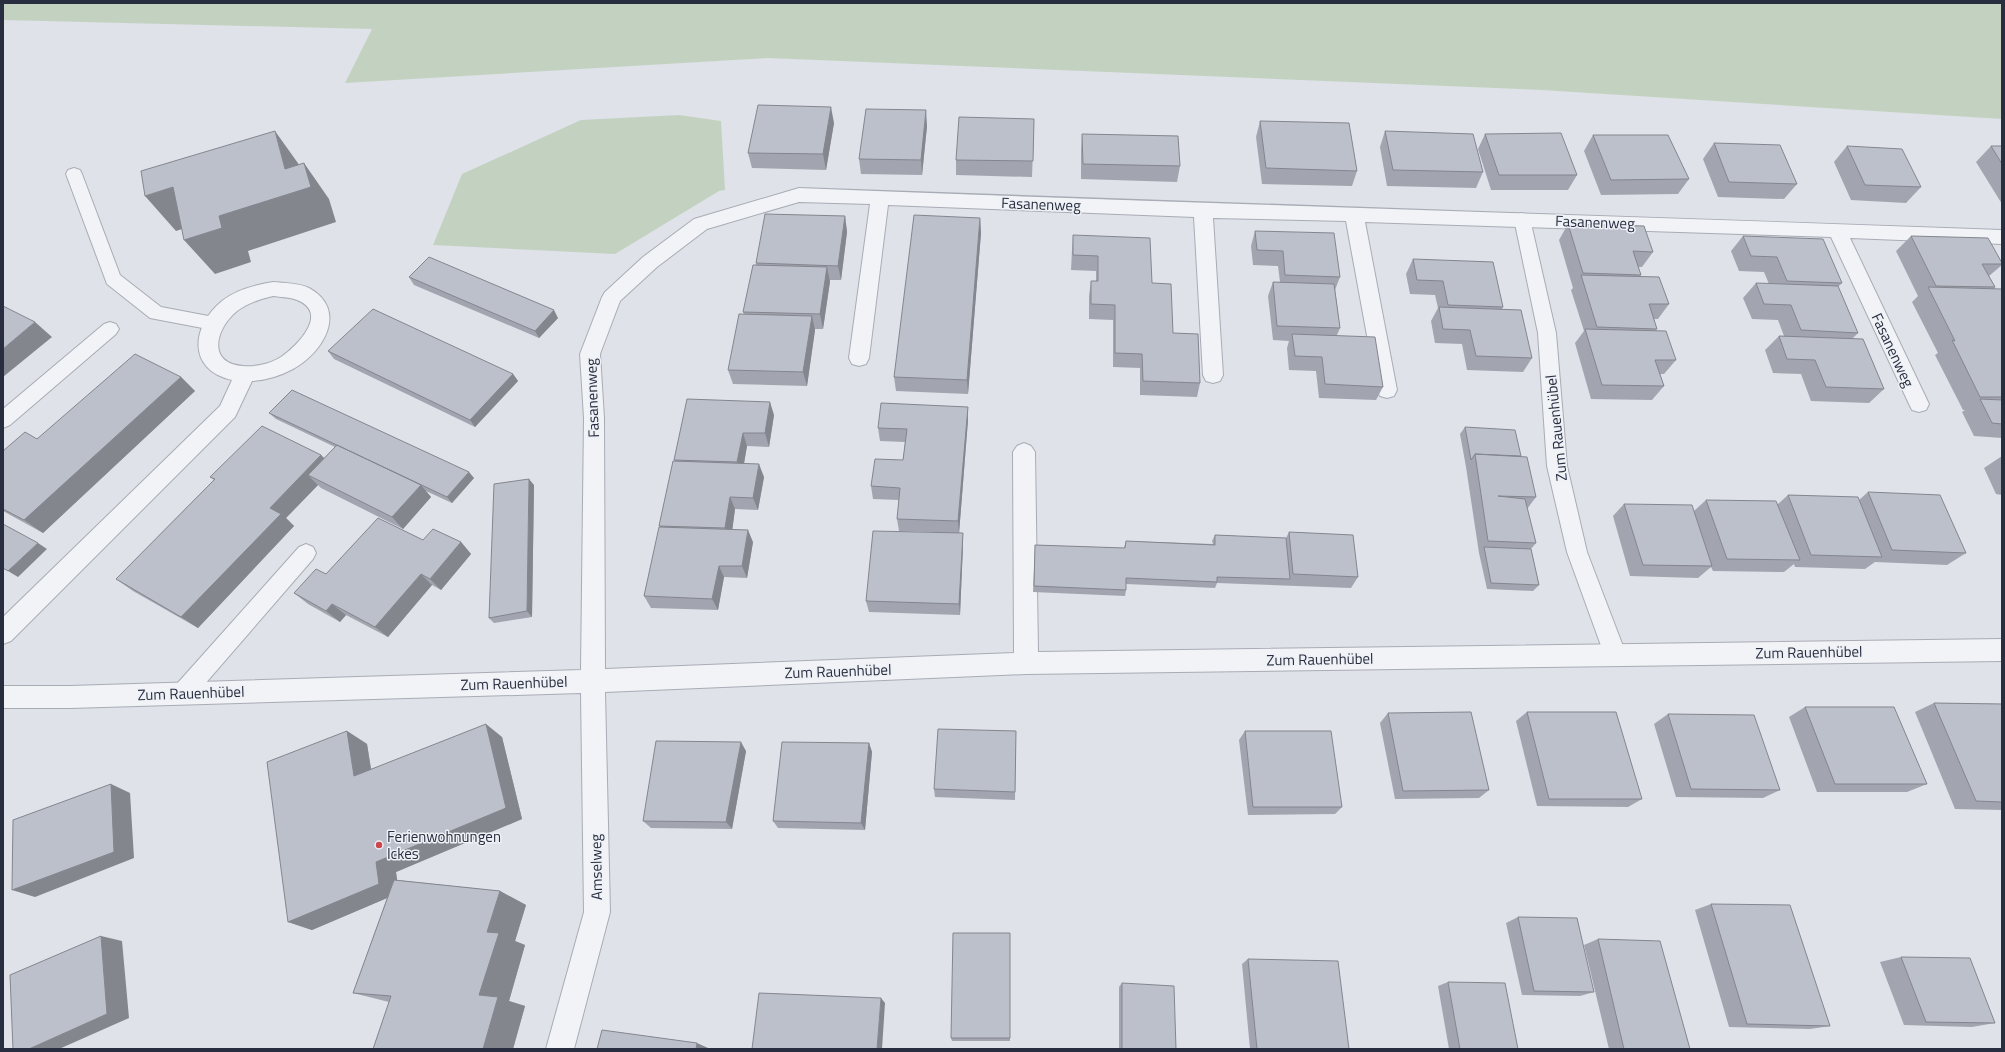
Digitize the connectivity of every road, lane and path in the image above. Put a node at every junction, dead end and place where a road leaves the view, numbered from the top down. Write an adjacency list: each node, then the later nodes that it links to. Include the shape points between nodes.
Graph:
1 (74, 174): 8 (lane, via 113,279 156,313)
2 (880, 198): 3 (street, Fasanenweg); 10 (street); 22 (street, Fasanenweg, via 800,194 701,224 650,262 612,297 590,354 594,418)
3 (1203, 211): 4 (street, Fasanenweg); 12 (street)
4 (1354, 215): 5 (street, Fasanenweg); 13 (street)
5 (1522, 219): 6 (street, Fasanenweg); 20 (lane, Zum Rauenhübel, via 1547,333 1557,466 1577,552)
6 (1837, 232): 7 (street, Fasanenweg); 14 (street, Fasanenweg)
7 (2002, 237)
8 (213, 323): 11 (street, via 207,338 208,355 217,366 227,371); 11 (street, via 225,310 242,299 273,289 292,289 309,295 319,304 322,318 316,338 303,352 265,372)
9 (110, 329): 15 (lane)
10 (859, 358)
11 (245, 374): 18 (street, via 228,411)
12 (1213, 375)
13 (1388, 390)
14 (1919, 404)
15 (3, 420)
16 (1024, 452): 21 (street)
17 (306, 553): 23 (lane)
18 (3, 633)
19 (2002, 650): 20 (street, Zum Rauenhübel)
20 (1615, 654): 21 (street, Zum Rauenhübel)
21 (1026, 663): 22 (street, Zum Rauenhübel)
22 (593, 681): 23 (street, Zum Rauenhübel); 25 (street, Amselweg, via 597,912)
23 (183, 693): 24 (street, Zum Rauenhübel)
24 (3, 697)
25 (560, 1049)

